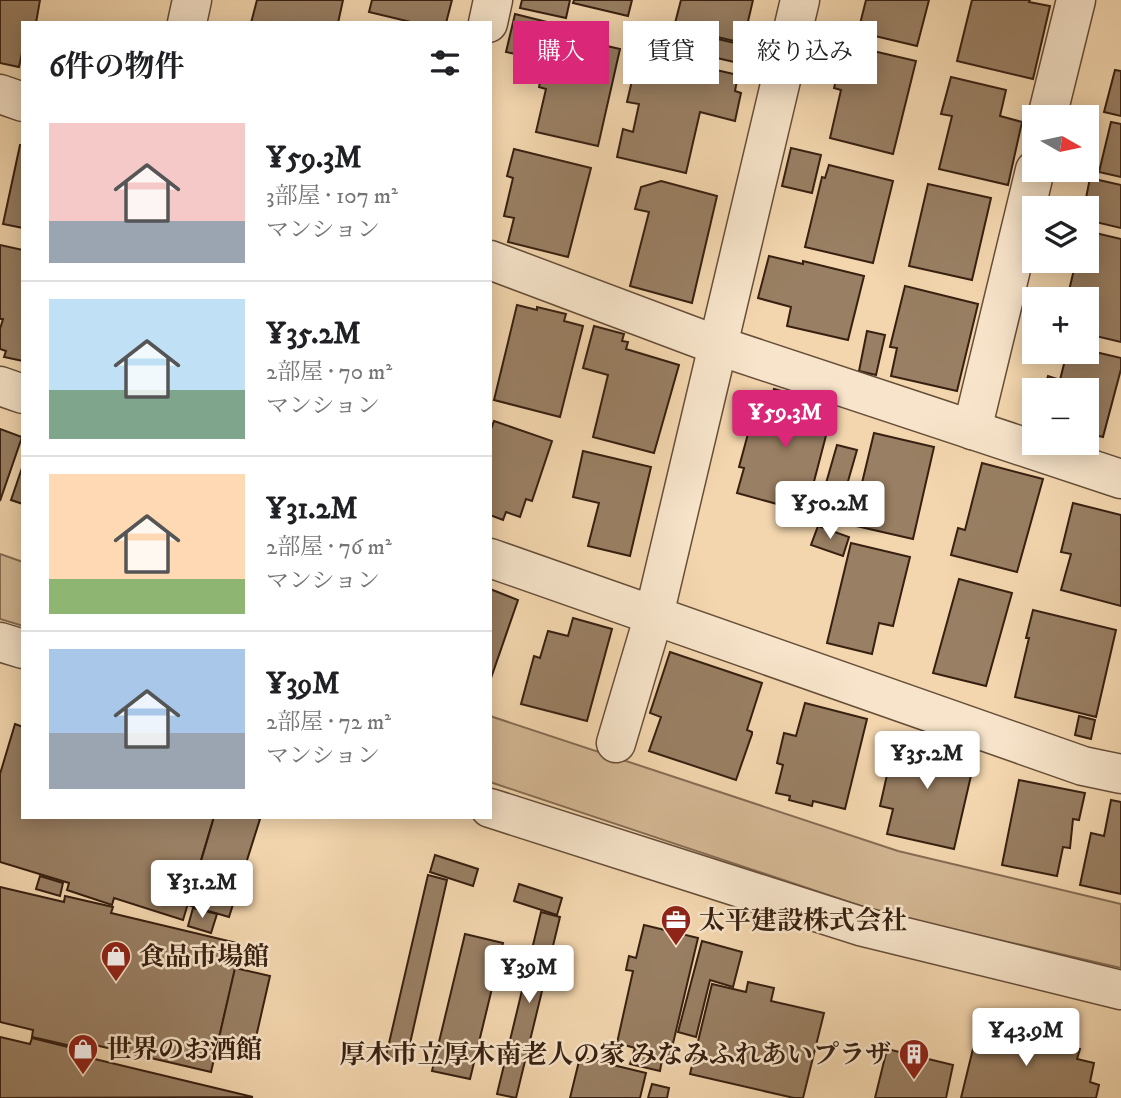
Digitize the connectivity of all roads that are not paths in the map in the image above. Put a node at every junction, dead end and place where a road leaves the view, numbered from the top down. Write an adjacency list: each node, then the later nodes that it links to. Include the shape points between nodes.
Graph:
1 (192, 0): 5 (street)
2 (493, 0): 6 (street)
3 (800, 0): 12 (street)
4 (1076, 0): 9 (street)
5 (187, 21)
6 (488, 21)
7 (0, 94): 8 (street)
8 (21, 101)
9 (1050, 105)
10 (1032, 182): 15 (street)
11 (492, 261): 12 (street)
12 (719, 346): 15 (street); 18 (street)
13 (0, 386): 14 (street)
14 (21, 393)
15 (972, 430): 16 (street)
16 (1121, 479)
17 (492, 559): 18 (street)
18 (654, 615): 21 (street); 22 (street, via 1083,765)
19 (0, 642): 20 (street)
20 (21, 648)
21 (616, 743)
22 (1121, 774)
23 (492, 809): 24 (street, via 860,926)
24 (1121, 990)

